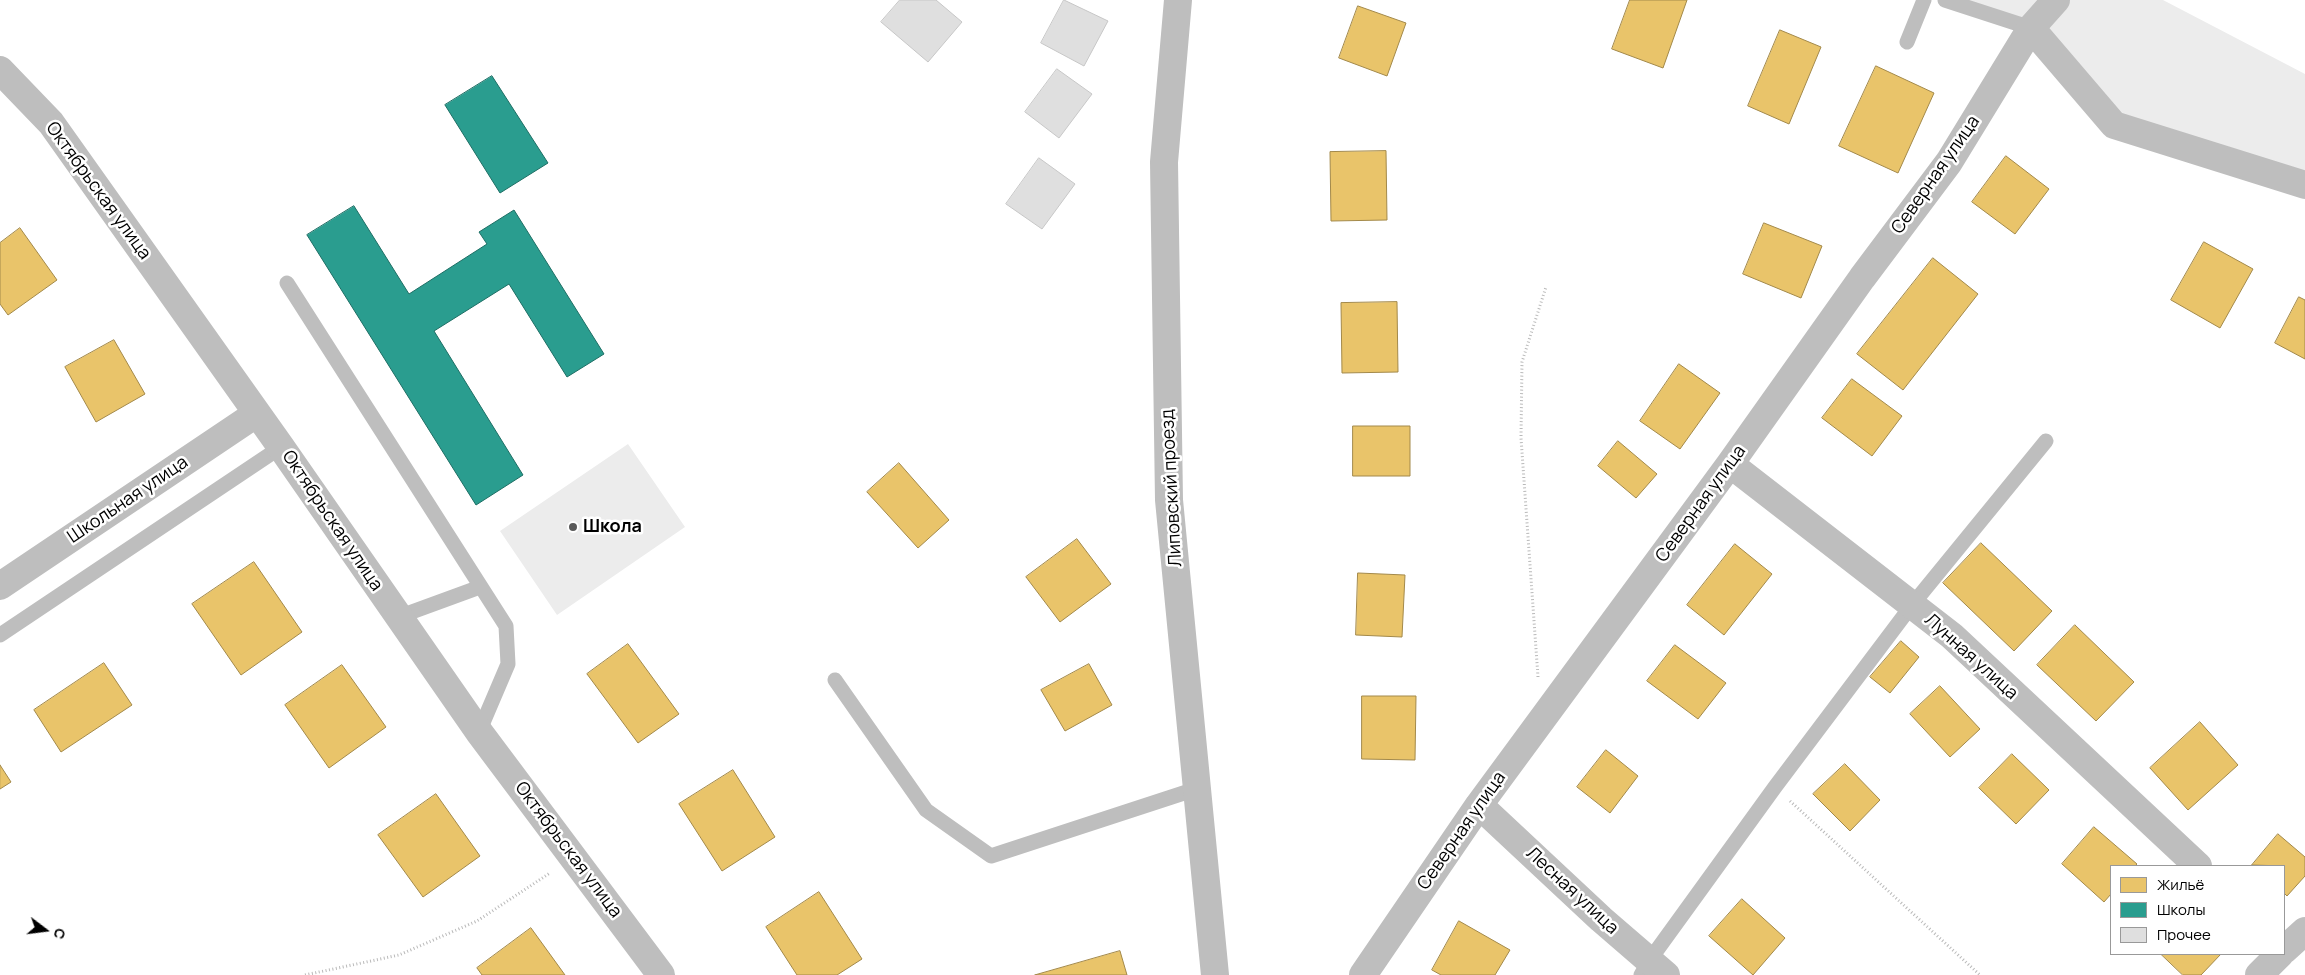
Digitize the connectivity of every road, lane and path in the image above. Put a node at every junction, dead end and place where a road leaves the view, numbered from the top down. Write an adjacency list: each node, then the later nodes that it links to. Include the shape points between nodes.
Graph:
1 (1178, 0): 24 (street, Липовский проезд, via 1164,162 1169,500)
2 (1924, 0): 6 (lane)
3 (1945, 0): 5 (lane)
4 (2056, 0): 5 (street, Северная улица)
5 (2031, 28): 8 (street, via 2114,125); 14 (street, Северная улица, via 1949,162)
6 (1907, 42)
7 (0, 70): 11 (street, Октябрьская улица, via 50,122)
8 (2305, 185)
9 (288, 283): 16 (lane)
10 (1546, 286): 21 (path, via 1522,362 1521,438)
11 (256, 414): 13 (street, Октябрьская улица); 15 (street, Школьная улица)
12 (2046, 442): 17 (lane)
13 (281, 447): 18 (street, Октябрьская улица); 19 (lane)
14 (1730, 464): 17 (street, Лунная улица); 21 (street, Северная улица)
15 (0, 586)
16 (480, 587): 18 (lane); 22 (lane, via 506,626 508,664)
17 (1912, 605): 23 (lane); 27 (street, Лунная улица, via 1952,636)
18 (398, 618): 22 (street, Октябрьская улица)
19 (0, 635)
20 (835, 680): 24 (lane, via 926,810 990,856)
21 (1542, 720): 25 (street, Северная улица)
22 (479, 732): 26 (street, Октябрьская улица)
23 (1775, 787): 29 (lane); 34 (path)
24 (1196, 789): 32 (street, Липовский проезд)
25 (1479, 805): 29 (street, Лесная улица); 33 (street, Северная улица)
26 (573, 858): 30 (path, via 477,921 407,952); 31 (street, Октябрьская улица)
27 (2197, 865)
28 (2279, 955): 35 (street)
29 (1652, 970)
30 (305, 975)
31 (661, 975)
32 (1215, 975)
33 (1363, 975)
34 (1980, 975)
35 (2259, 975)

